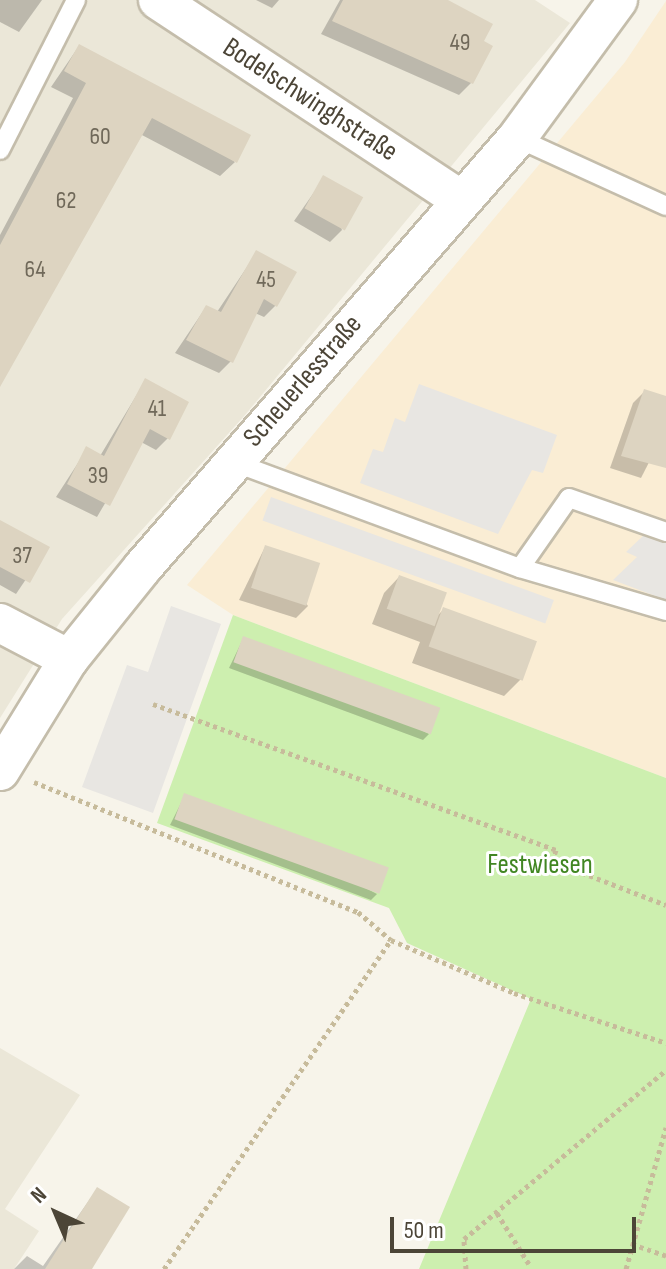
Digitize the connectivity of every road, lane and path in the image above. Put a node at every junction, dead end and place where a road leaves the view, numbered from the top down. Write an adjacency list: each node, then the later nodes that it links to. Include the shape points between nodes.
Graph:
1 (76, 0): 5 (lane)
2 (158, 0): 6 (street, Bodelschwinghstraße)
3 (618, 0): 4 (street, Scheuerlesstraße)
4 (517, 138): 6 (street, Scheuerlesstraße); 7 (lane)
5 (0, 150)
6 (461, 200): 8 (street, Scheuerlesstraße)
7 (666, 206)
8 (233, 462): 10 (lane); 13 (street, Scheuerlesstraße)
9 (666, 532): 10 (lane, via 569,498)
10 (520, 568): 11 (lane, via 576,579)
11 (666, 611)
12 (0, 623): 13 (street)
13 (69, 659): 15 (street, Scheuerlesstraße)
14 (153, 704): 16 (path, via 556,850 552,861)
15 (0, 770): 17 (path, via 358,912)
16 (666, 905)
17 (391, 940): 18 (path, via 523,996); 25 (path)
18 (666, 1043)
19 (666, 1070): 21 (path)
20 (666, 1128): 22 (path)
21 (497, 1213): 24 (path); 26 (path, via 464,1239)
22 (632, 1244): 23 (path); 27 (path)
23 (666, 1256)
24 (529, 1264)
25 (164, 1269)
26 (466, 1269)
27 (626, 1269)

